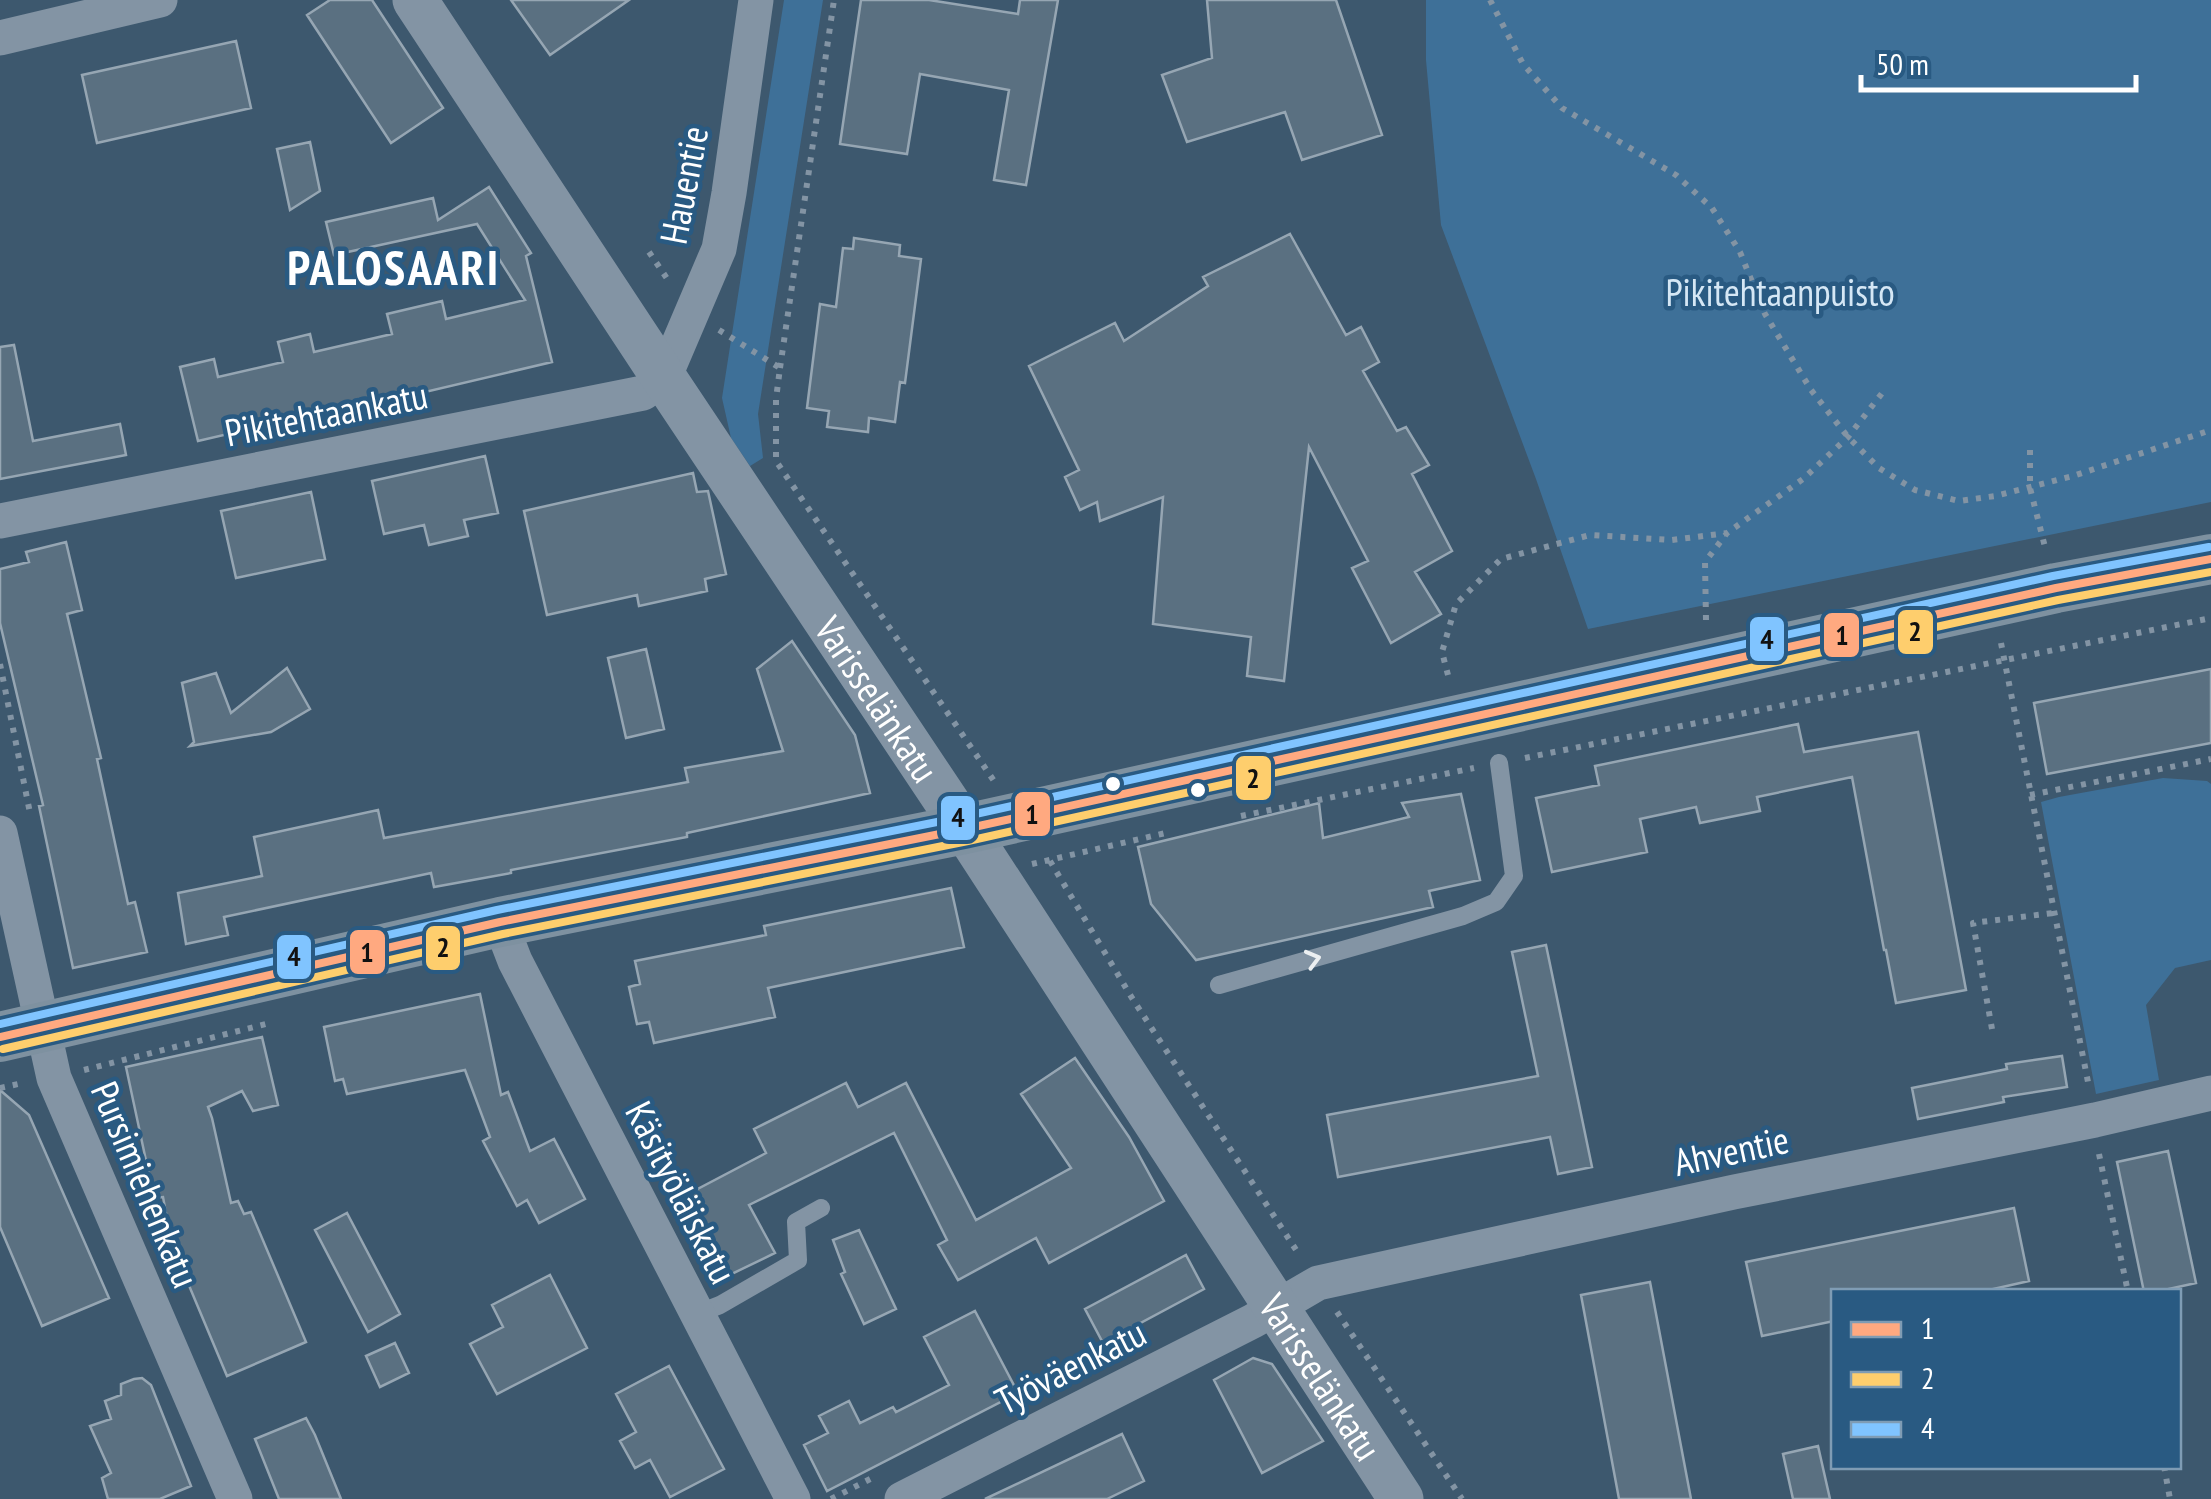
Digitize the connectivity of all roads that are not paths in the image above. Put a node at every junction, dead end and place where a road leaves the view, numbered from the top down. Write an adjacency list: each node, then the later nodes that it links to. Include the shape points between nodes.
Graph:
1 (160, 0): 4 (street)
2 (416, 0): 5 (street, Varisselänkatu)
3 (756, 0): 5 (street, Hauentie, via 719,249)
4 (0, 38)
5 (664, 378): 6 (street, Pikitehtaankatu, via 643,393); 9 (street, Varisselänkatu)
6 (0, 520)
7 (2211, 559): 9 (main road)
8 (1499, 763): 12 (lane, one-way to 8, via 1421,930 1496,902 1514,876)
9 (965, 829): 11 (main road); 16 (street, Varisselänkatu)
10 (0, 833): 13 (street, Pursimiehenkatu)
11 (500, 922): 13 (main road); 17 (street, Käsityöläiskatu, via 514,961)
12 (1219, 985)
13 (21, 1032): 18 (street, Pursimiehenkatu, via 54,1078)
14 (2211, 1093): 16 (street, Ahventie, via 1318,1282)
15 (822, 1208): 17 (lane, via 796,1222 798,1260)
16 (1275, 1308): 20 (street, Työväenkatu); 21 (street, Varisselänkatu)
17 (697, 1314): 19 (street, Käsityöläiskatu)
18 (235, 1499)
19 (793, 1499)
20 (902, 1499)
21 (1401, 1499)

